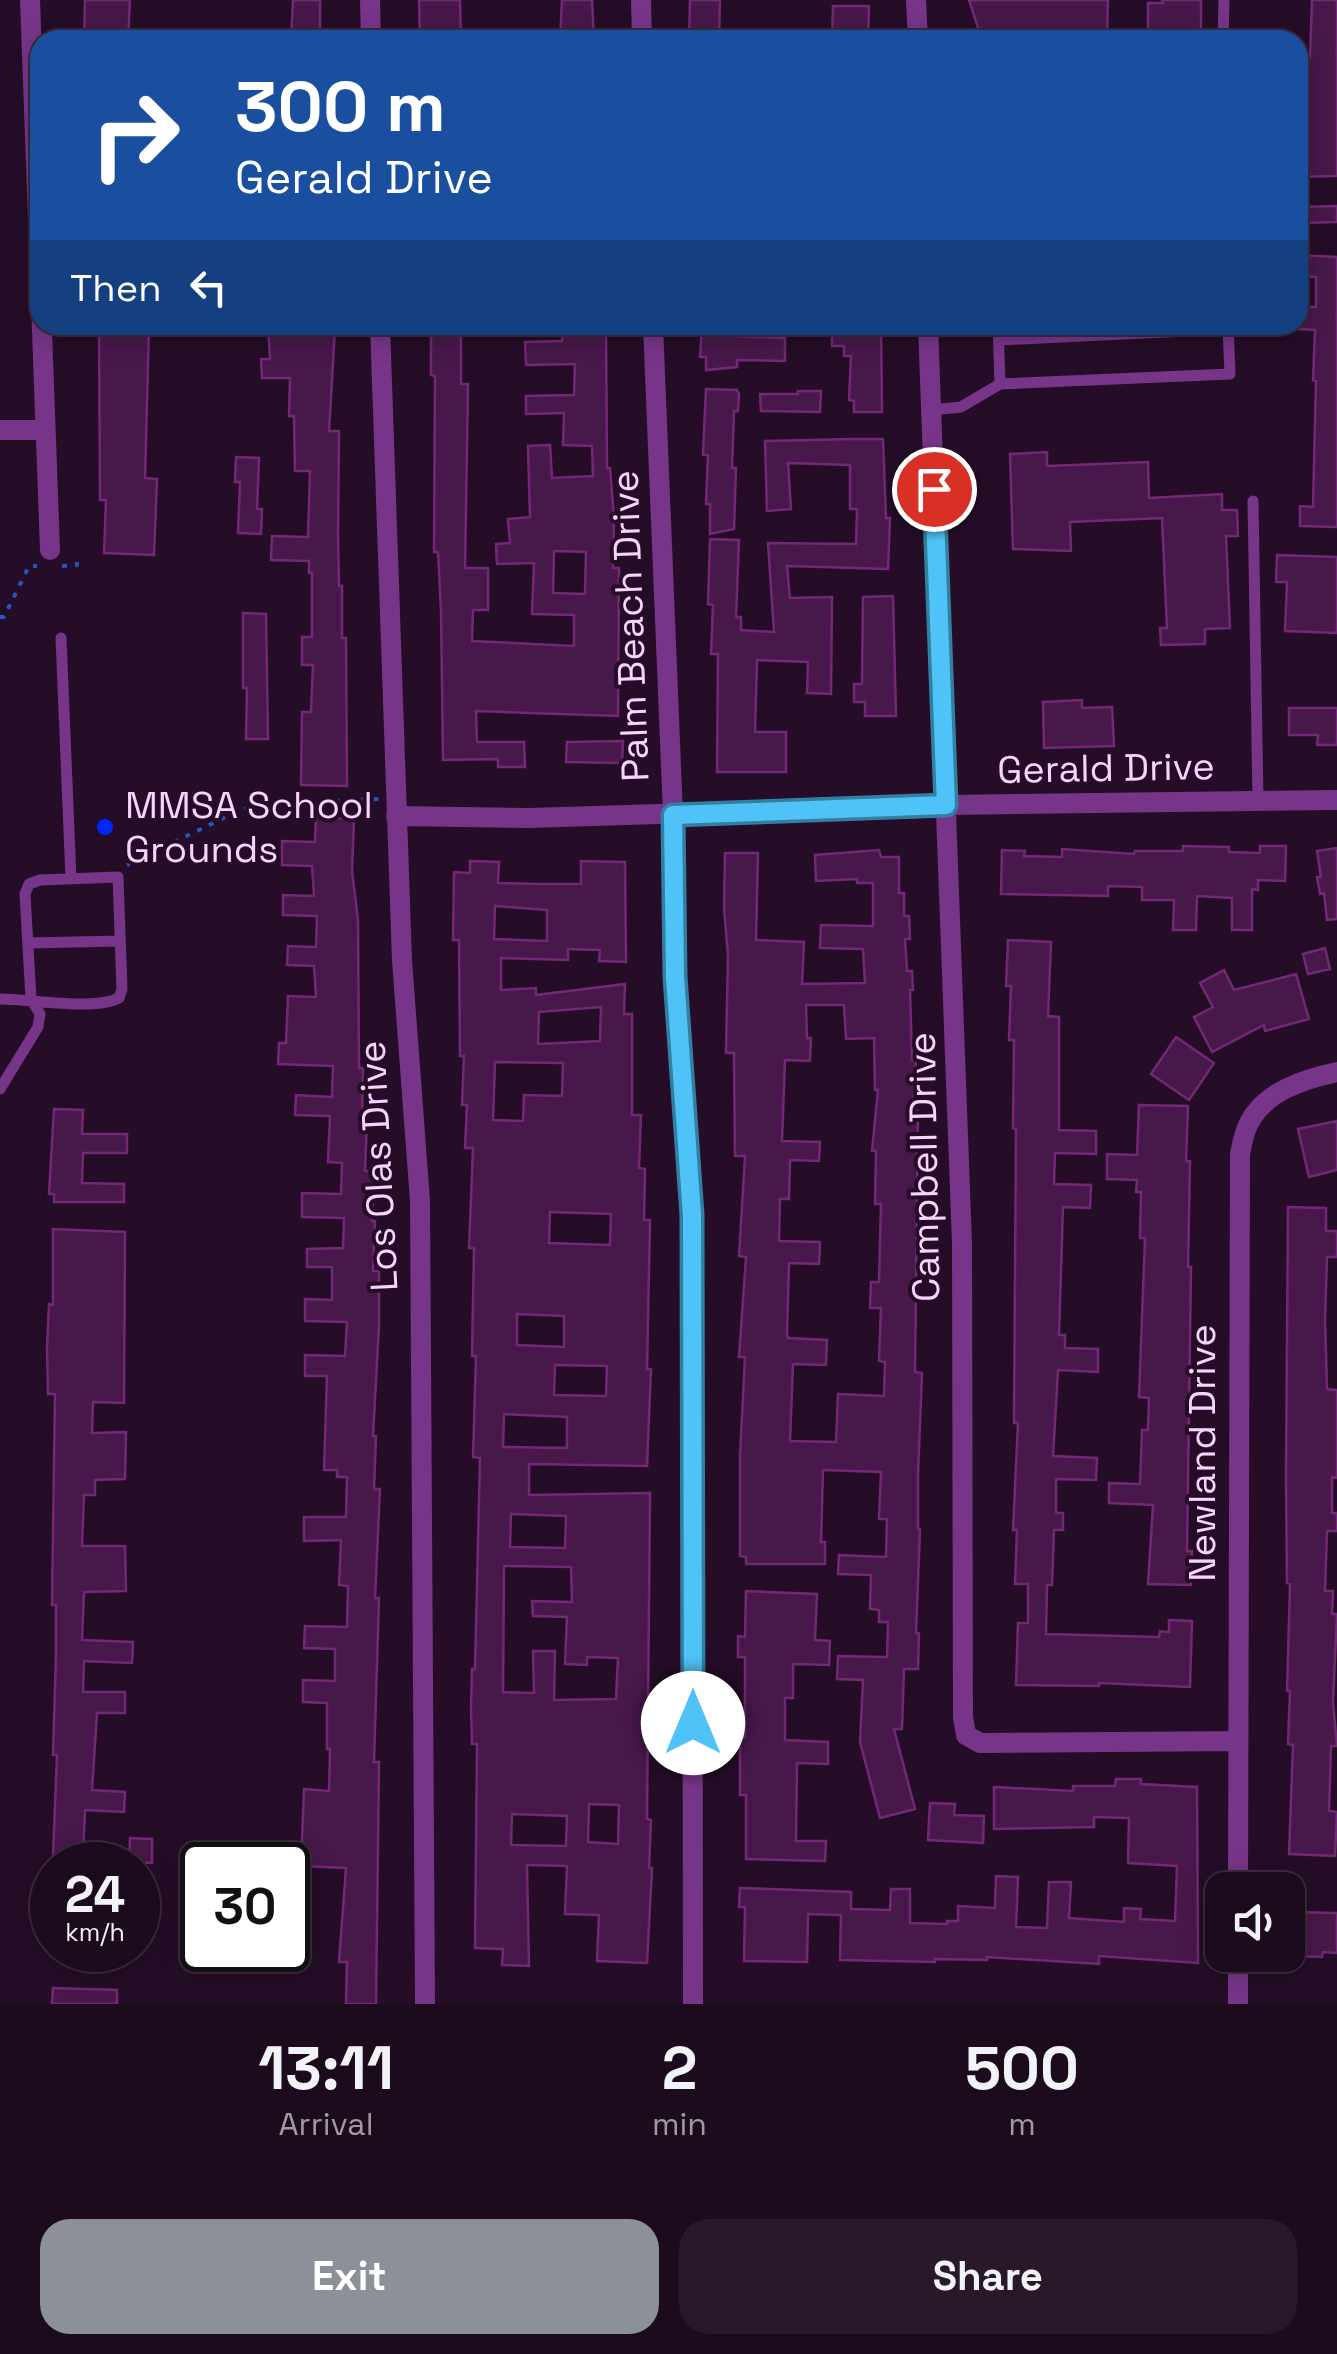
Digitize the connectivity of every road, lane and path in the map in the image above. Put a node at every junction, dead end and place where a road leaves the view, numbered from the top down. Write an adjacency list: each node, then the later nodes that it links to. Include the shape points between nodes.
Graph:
1 (30, 0): 6 (street)
2 (370, 0): 7 (street)
3 (641, 0): 8 (street)
4 (916, 0): 9 (street)
5 (1224, 0): 10 (lane)
6 (31, 30)
7 (371, 30)
8 (642, 30)
9 (918, 30)
10 (1222, 30)
11 (40, 335): 22 (street)
12 (380, 335): 31 (street, Los Olas Drive)
13 (654, 335): 32 (street, Palm Beach Drive)
14 (928, 335): 20 (street, Campbell Drive)
15 (998, 335): 18 (lane)
16 (1086, 335): 18 (lane)
17 (1228, 335): 19 (lane, via 1230,374)
18 (998, 340): 19 (lane)
19 (1000, 384): 20 (lane, via 961,407)
20 (932, 410): 30 (street, Campbell Drive)
21 (0, 430): 22 (street)
22 (43, 430): 24 (street)
23 (1253, 501): 29 (lane)
24 (52, 560): 25 (path, via 77,566); 26 (path, via 29,566)
25 (77, 560)
26 (0, 617)
27 (61, 638): 34 (lane)
28 (1337, 800): 29 (street, Gerald Drive)
29 (1258, 801): 30 (street, Gerald Drive)
30 (946, 805): 32 (street, Gerald Drive); 41 (street, Campbell Drive, via 962,1244 966,1734 980,1743)
31 (396, 807): 32 (street, Gerald Drive); 33 (path, via 262,804 130,862); 44 (street, Los Olas Drive, via 421,1218)
32 (673, 815): 45 (street, Palm Beach Drive, via 675,977 692,1215)
33 (118, 876): 34 (lane); 35 (lane)
34 (71, 879): 36 (lane, via 30,884)
35 (120, 940): 36 (lane); 38 (lane, via 118,998 106,1004)
36 (28, 943): 38 (lane)
37 (0, 999): 38 (lane)
38 (31, 999): 40 (lane, via 40,1014 38,1028)
39 (1337, 1072): 41 (street, Newland Drive, via 1283,1089 1262,1106 1248,1124 1240,1154)
40 (0, 1089)
41 (1238, 1741): 42 (street, Newland Drive)
42 (1238, 1872)
43 (1238, 1972): 46 (street)
44 (425, 2004)
45 (693, 2004)
46 (1238, 2004)

